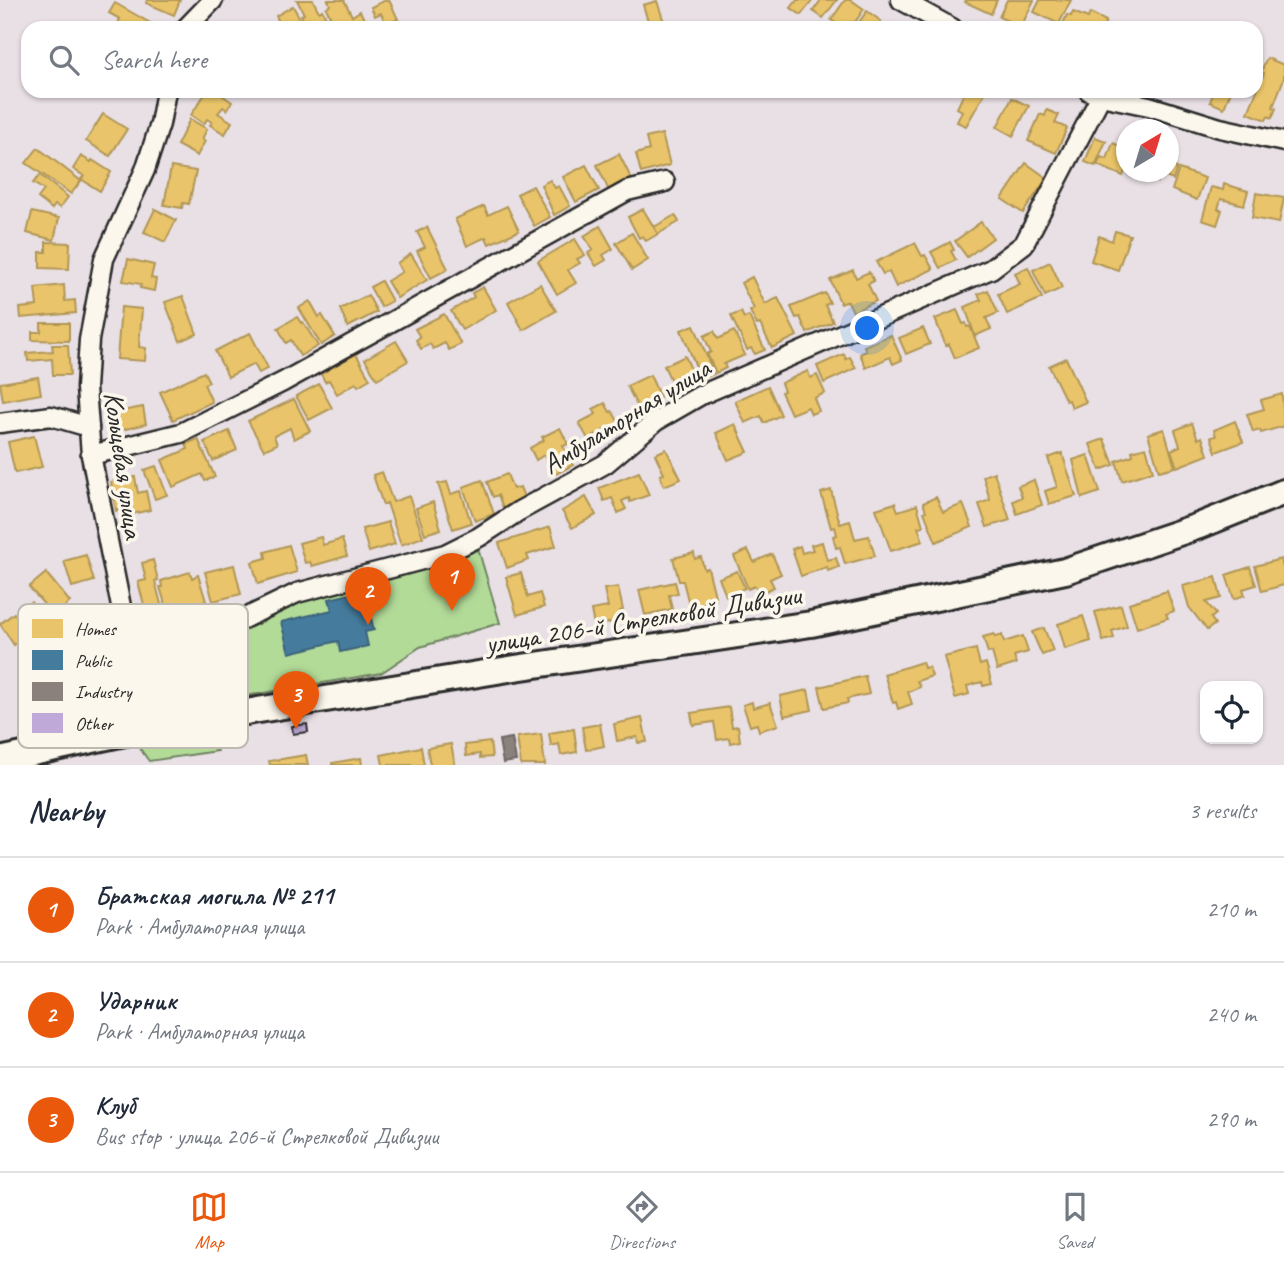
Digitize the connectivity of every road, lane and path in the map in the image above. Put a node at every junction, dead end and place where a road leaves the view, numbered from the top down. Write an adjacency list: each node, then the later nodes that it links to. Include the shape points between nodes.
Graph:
1 (194, 0): 4 (street)
2 (214, 0): 5 (street)
3 (901, 0): 6 (street)
4 (187, 21)
5 (192, 21)
6 (939, 21)
7 (165, 98): 13 (street, Кольцевая улица, via 145,170 104,259 89,340)
8 (1093, 98): 17 (street, Амбулаторная улица, via 1024,244 991,270 701,395 656,421 606,464 445,554 296,593)
9 (1113, 98): 10 (street)
10 (1284, 142)
11 (665, 182): 14 (street, via 617,196 284,382 181,433)
12 (0, 423): 13 (street, via 51,416)
13 (89, 426): 14 (street, Кольцевая улица)
14 (91, 454): 16 (street, Кольцевая улица)
15 (1284, 492): 18 (main road, улица 206-й Стрелковой Дивизии, via 1199,526 1052,574 811,624)
16 (121, 604)
17 (248, 617)
18 (248, 712)
19 (57, 748): 20 (main road, улица 206-й Стрелковой Дивизии)
20 (0, 760)

